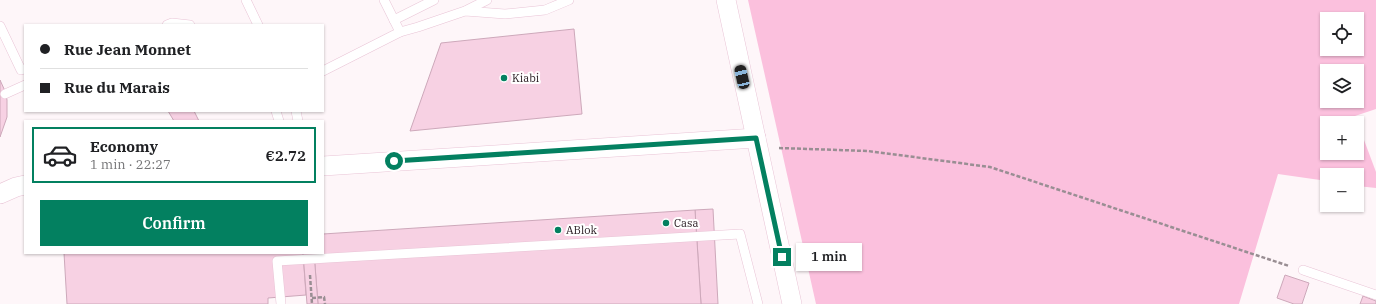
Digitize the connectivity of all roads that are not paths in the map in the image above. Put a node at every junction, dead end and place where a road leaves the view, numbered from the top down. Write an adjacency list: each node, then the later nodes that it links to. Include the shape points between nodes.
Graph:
1 (246, 0): 11 (lane)
2 (384, 0): 8 (lane)
3 (434, 0): 8 (lane)
4 (487, 0): 7 (lane)
5 (569, 0): 7 (lane, via 545,10 505,14)
6 (726, 0): 18 (street)
7 (465, 11): 13 (lane)
8 (394, 20): 13 (lane)
9 (170, 24): 10 (lane)
10 (181, 24)
11 (258, 24)
12 (0, 26): 14 (lane, via 21,70)
13 (400, 32): 15 (lane)
14 (24, 70)
15 (324, 70)
16 (24, 85): 17 (lane)
17 (5, 94)
18 (757, 143): 19 (street); 26 (street)
19 (324, 166)
20 (24, 185): 21 (street)
21 (0, 194)
22 (1303, 270): 23 (lane)
23 (1376, 295)
24 (280, 304): 25 (lane, via 277,261 740,234)
25 (758, 304)
26 (792, 304)

